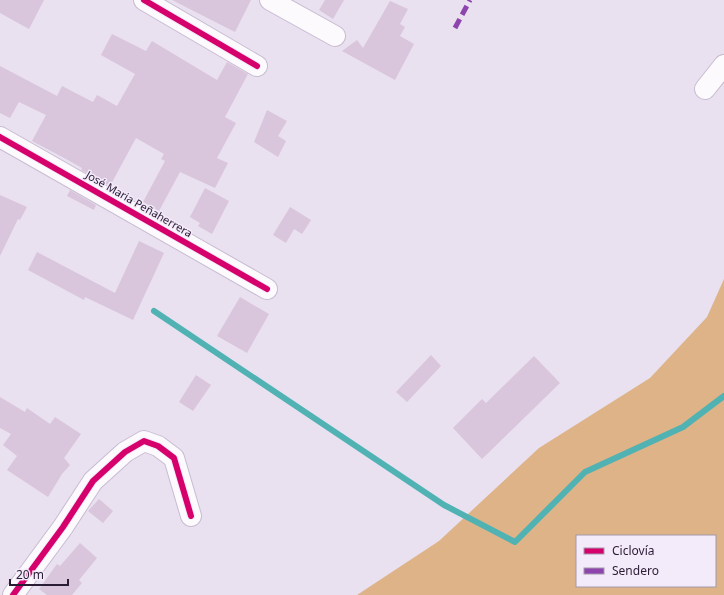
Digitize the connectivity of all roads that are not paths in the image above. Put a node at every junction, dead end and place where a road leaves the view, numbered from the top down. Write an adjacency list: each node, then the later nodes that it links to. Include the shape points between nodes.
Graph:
1 (144, 0): 5 (street)
2 (270, 0): 3 (street)
3 (335, 36)
4 (724, 65): 6 (street)
5 (257, 66)
6 (705, 89)
7 (0, 137): 8 (street, José Maria Peñaherrera)
8 (267, 289)
9 (191, 516): 10 (street, via 174,458 158,446 144,441 126,452 93,481)
10 (13, 595)

